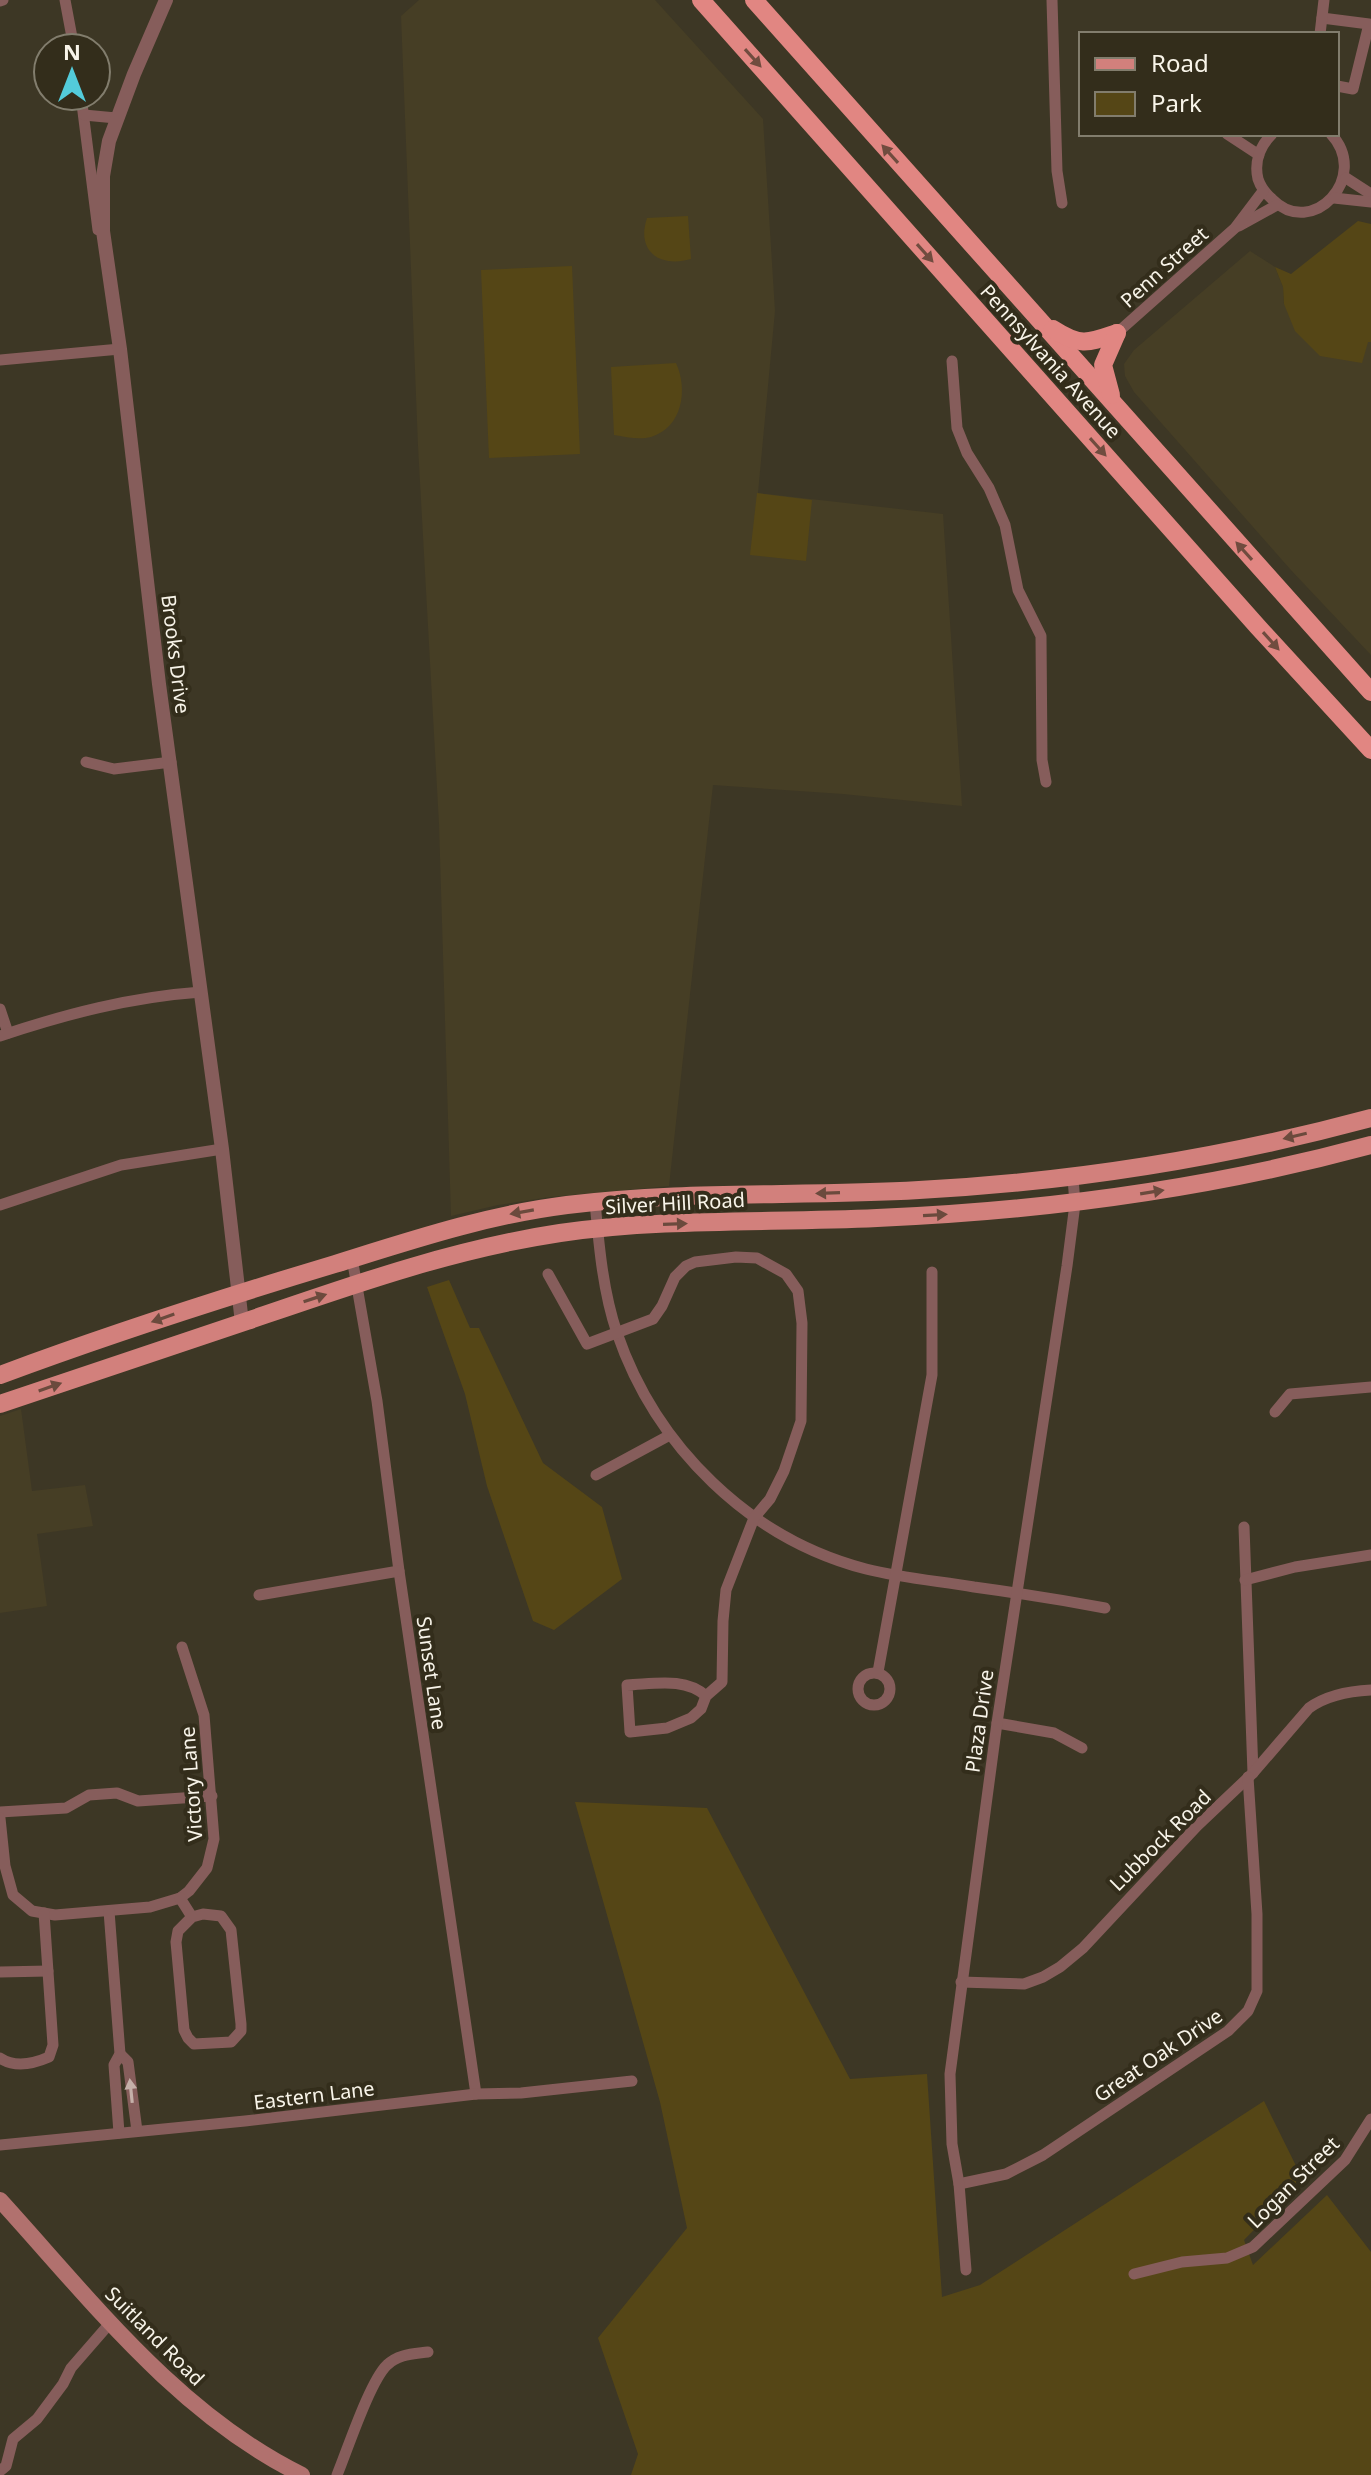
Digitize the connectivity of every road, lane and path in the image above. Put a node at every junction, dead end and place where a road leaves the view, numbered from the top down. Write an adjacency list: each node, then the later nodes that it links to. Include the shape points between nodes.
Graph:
1 (65, 0): 8 (street)
2 (166, 0): 13 (street, Brooks Drive)
3 (701, 0): 34 (highway, Pennsylvania Avenue, one-way to 34)
4 (754, 0): 27 (highway, Pennsylvania Avenue, one-way to 4)
5 (1052, 0): 23 (street)
6 (1324, 0): 7 (street)
7 (1322, 18): 9 (street); 10 (street, via 1369,24 1353,89)
8 (71, 32)
9 (1320, 32)
10 (1339, 86)
11 (84, 112): 12 (street)
12 (84, 115): 13 (street); 26 (street, via 92,193)
13 (116, 118): 26 (street, Brooks Drive, via 103,176)
14 (1230, 136): 17 (street)
15 (1271, 136): 17 (street)
16 (1332, 136): 18 (street, via 1344,154)
17 (1259, 155): 19 (street)
18 (1346, 178): 20 (street); 21 (street)
19 (1263, 191): 24 (street); 25 (street, Penn Street)
20 (1371, 194)
21 (1334, 198): 22 (street); 24 (street, via 1304,212)
22 (1371, 202)
23 (1062, 203)
24 (1277, 205): 25 (street, Penn Street)
25 (1235, 228): 28 (street, Penn Street)
26 (106, 257): 29 (street, Brooks Drive)
27 (1037, 317): 28 (highway, via 1079,342); 32 (highway, Pennsylvania Avenue)
28 (1117, 333): 32 (highway, via 1103,370)
29 (120, 349): 30 (street); 36 (street, Brooks Drive)
30 (0, 360)
31 (952, 361): 37 (street, via 960,437 1005,525 1018,590 1041,636)
32 (1114, 405): 33 (highway, Pennsylvania Avenue, one-way to 32)
33 (1371, 692)
34 (1371, 750)
35 (86, 762): 36 (street, via 114,769)
36 (171, 762): 38 (street, Brooks Drive)
37 (1046, 782)
38 (201, 992): 40 (street, via 109,1004); 43 (street, Brooks Drive)
39 (0, 1009): 40 (street)
40 (4, 1035)
41 (1371, 1118): 44 (main road, Silver Hill Road, one-way to 44, via 1243,1148)
42 (1371, 1145): 46 (main road, Silver Hill Road, one-way to 42, via 1233,1177)
43 (222, 1149): 47 (street, via 121,1165); 53 (street, Brooks Drive)
44 (1073, 1178): 45 (main road, Silver Hill Road, one-way to 45, via 915,1191); 46 (street, Plaza Drive)
45 (595, 1202): 48 (street); 49 (main road, Silver Hill Road, one-way to 49, via 485,1219)
46 (1075, 1204): 48 (main road, Silver Hill Road, one-way to 46, via 905,1217); 68 (street, Plaza Drive)
47 (0, 1205)
48 (597, 1229): 52 (main road, Silver Hill Road, via 491,1246); 55 (street)
49 (352, 1258): 52 (street, Sunset Lane); 53 (main road, Silver Hill Road)
50 (932, 1272): 66 (street, via 932,1375)
51 (548, 1274): 55 (street, via 587,1344)
52 (356, 1284): 54 (main road, Silver Hill Road, one-way to 52); 65 (street, Sunset Lane)
53 (237, 1293): 54 (street, Brooks Drive); 56 (main road, Silver Hill Road, one-way to 56)
54 (242, 1323): 58 (main road, Silver Hill Road, one-way to 54)
55 (617, 1332): 60 (street); 62 (street, via 653,1319 675,1277 695,1262 757,1258 790,1278 802,1313 801,1421 784,1471)
56 (0, 1375)
57 (1371, 1387): 59 (street, via 1290,1394)
58 (0, 1404)
59 (1275, 1412)
60 (670, 1435): 61 (street); 62 (street)
61 (596, 1475)
62 (754, 1518): 66 (street, via 821,1553); 74 (street, via 724,1600 722,1682)
63 (1244, 1527): 67 (street, Great Oak Drive)
64 (1371, 1555): 67 (street)
65 (399, 1571): 69 (street); 91 (street, Sunset Lane)
66 (898, 1575): 68 (street); 72 (street)
67 (1245, 1580): 77 (street, Great Oak Drive)
68 (1016, 1593): 70 (street); 75 (street, Plaza Drive)
69 (259, 1595)
70 (1105, 1608)
71 (182, 1647): 78 (street, Victory Lane, via 204,1715)
72 (878, 1672)
73 (1371, 1690): 77 (street, Lubbock Road, via 1315,1704)
74 (706, 1696): 74 (street, via 701,1709 682,1723 630,1732 627,1685 687,1684)
75 (997, 1723): 76 (street, via 1054,1733); 87 (street, Plaza Drive)
76 (1082, 1748)
77 (1250, 1775): 87 (street, Lubbock Road, via 1053,1973 1019,1985); 96 (street, Great Oak Drive, via 1258,1981 1248,2011 1228,2031 1043,2155 1006,2174)
78 (212, 1796): 79 (street, via 138,1801 117,1793 89,1795 66,1808); 81 (street, Victory Lane, via 212,1855 198,1882)
79 (0, 1812)
80 (0, 1818): 83 (street, via 13,1895 32,1911)
81 (180, 1898): 82 (street); 84 (street)
82 (109, 1911): 83 (street); 88 (street)
83 (44, 1913): 85 (street)
84 (192, 1917): 84 (street, via 178,1931 176,1942 184,2030 194,2044 231,2042 241,2031 231,1930 221,1916)
85 (48, 1971): 86 (street); 89 (street, via 53,2045 49,2057 11,2064)
86 (0, 1972)
87 (961, 1982): 96 (street, Plaza Drive, via 950,2074)
88 (120, 2054): 93 (street, one-way to 88, via 128,2062); 94 (street, via 114,2065)
89 (0, 2058)
90 (632, 2081): 91 (street, Eastern Lane)
91 (476, 2094): 93 (street, Eastern Lane)
92 (1371, 2119): 99 (street, Logan Street, via 1345,2160 1253,2247 1227,2258)
93 (137, 2131): 94 (street, Eastern Lane)
94 (119, 2133): 95 (street, Eastern Lane)
95 (0, 2145)
96 (959, 2184): 98 (street, Plaza Drive)
97 (0, 2200): 100 (main road, Suitland Road)
98 (966, 2270)
99 (1134, 2274)
100 (111, 2322): 102 (street, via 37,2419 13,2439); 103 (main road, Suitland Road, via 198,2406)
101 (428, 2352): 104 (street, via 401,2356 386,2366)
102 (0, 2471)
103 (302, 2475)
104 (337, 2475)

